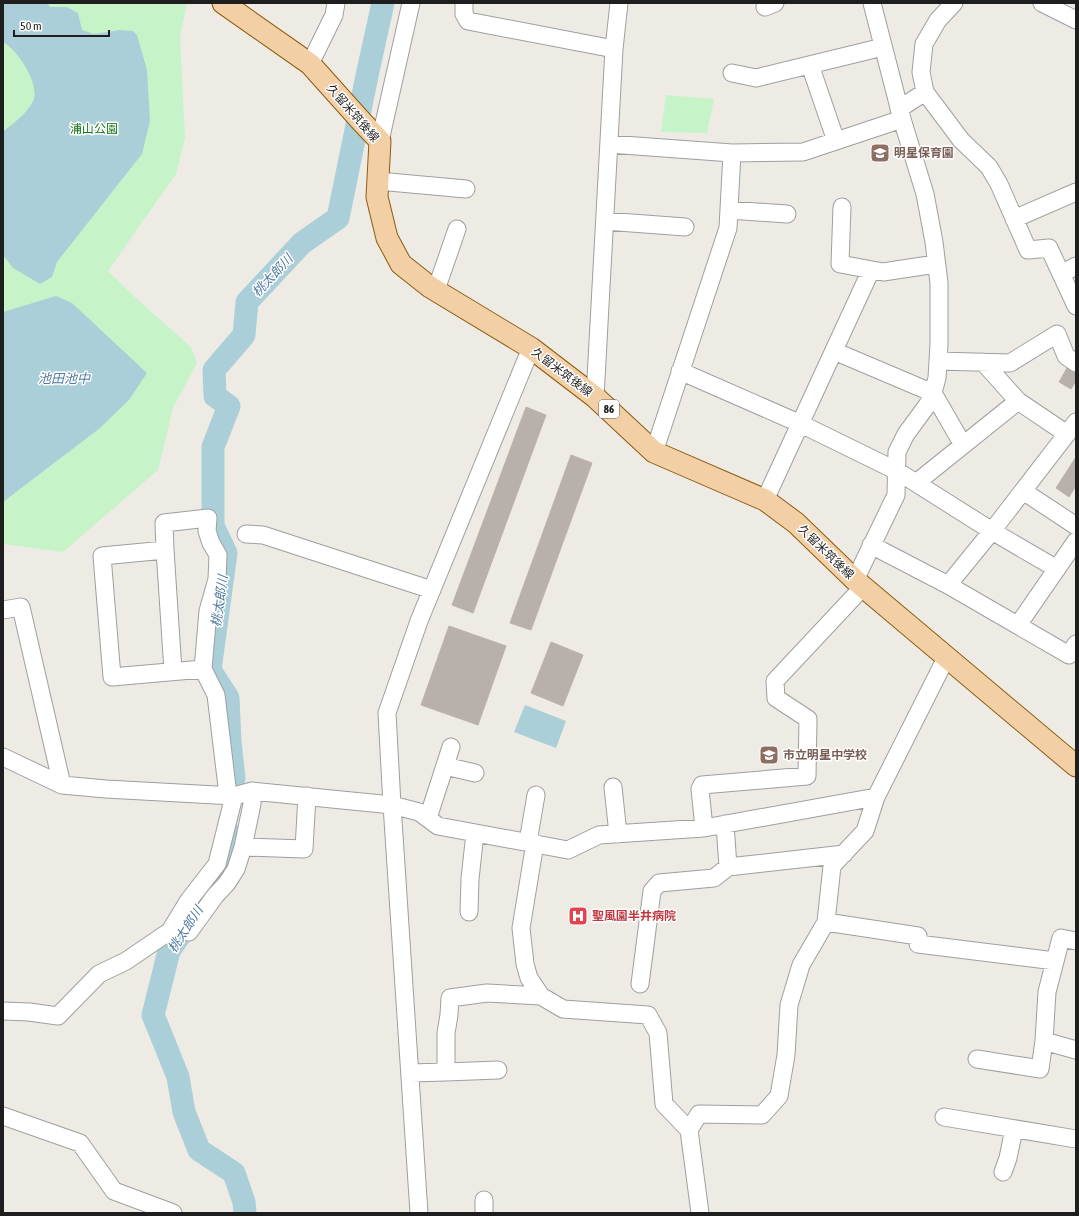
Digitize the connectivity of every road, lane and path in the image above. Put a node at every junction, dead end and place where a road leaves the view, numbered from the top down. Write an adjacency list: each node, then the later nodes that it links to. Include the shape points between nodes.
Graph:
1 (223, 3): 12 (main road, 久留米筑後線)
2 (336, 3): 12 (street, via 334,15)
3 (411, 3): 17 (street)
4 (464, 3): 11 (street, via 464,14 468,21)
5 (619, 3): 11 (street)
6 (872, 3): 10 (street)
7 (954, 3): 15 (street, via 938,20 924,44 922,72)
8 (1042, 3): 9 (street)
9 (1076, 20)
10 (883, 46): 13 (street); 16 (street)
11 (614, 49): 19 (street)
12 (310, 64): 17 (main road, 久留米筑後線)
13 (810, 65): 14 (street, via 756,78); 18 (street)
14 (732, 73)
15 (925, 92): 16 (street); 27 (street, via 961,140 989,167)
16 (900, 114): 18 (street); 31 (street, via 925,194)
17 (380, 141): 21 (main road, 久留米筑後線 / 86)
18 (836, 141): 20 (street, via 803,152)
19 (609, 144): 20 (street); 28 (street)
20 (732, 153): 25 (street)
21 (378, 181): 22 (street); 35 (main road, 久留米筑後線 / 86, via 377,197 387,238 401,264)
22 (466, 189)
23 (1076, 192): 27 (street)
24 (842, 206): 33 (street, via 840,264)
25 (729, 210): 26 (street); 43 (street, via 728,228)
26 (787, 214)
27 (1014, 219): 34 (street, via 1028,250 1049,248)
28 (605, 221): 29 (street); 45 (street)
29 (685, 227)
30 (457, 229): 35 (street)
31 (936, 264): 33 (street, via 882,272); 40 (street, via 939,283)
32 (1076, 266): 34 (street)
33 (871, 270): 39 (street)
34 (1061, 274): 36 (street)
35 (436, 290): 38 (main road, 久留米筑後線 / 86)
36 (1076, 306)
37 (1070, 346): 41 (street, via 1057,334 1010,362); 42 (street, via 1066,356)
38 (531, 348): 45 (main road, 久留米筑後線 / 86); 64 (street)
39 (834, 351): 44 (street); 47 (street)
40 (938, 361): 41 (street); 44 (street)
41 (983, 362): 46 (street)
42 (1076, 363)
43 (680, 371): 47 (street); 50 (street)
44 (933, 393): 49 (street); 51 (street, via 897,452)
45 (595, 396): 50 (main road, 久留米筑後線 / 86)
46 (1018, 401): 48 (street); 49 (street)
47 (801, 424): 51 (street); 54 (street)
48 (1072, 428): 53 (street)
49 (963, 445): 52 (street)
50 (654, 452): 54 (main road, 久留米筑後線 / 86)
51 (897, 471): 52 (street); 59 (street, via 896,496)
52 (916, 483): 56 (street)
53 (1023, 491): 55 (street); 56 (street)
54 (765, 500): 62 (main road, 久留米筑後線 / 86, via 796,523)
55 (1073, 518)
56 (992, 531): 61 (street); 63 (street)
57 (246, 534): 64 (street, via 263,535)
58 (1076, 541): 61 (street)
59 (871, 545): 62 (street); 63 (street)
60 (164, 550): 69 (street, via 164,523 208,518 207,531 218,555 216,579 208,611); 70 (street); 70 (street, via 102,556 112,677)
61 (1057, 569): 66 (street)
62 (859, 583): 68 (main road, 久留米筑後線 / 86); 86 (street, via 775,681 776,698 808,720 807,776 702,785 700,789)
63 (948, 585): 66 (street)
64 (432, 590): 83 (street, via 387,713)
65 (3, 610): 76 (street, via 20,607)
66 (1018, 625): 67 (street, via 1069,655)
67 (1076, 644)
68 (946, 658): 74 (main road, 久留米筑後線 / 86); 82 (street)
69 (203, 668): 70 (street); 80 (street, via 216,695)
70 (173, 671)
71 (451, 747): 73 (street)
72 (3, 757): 76 (street)
73 (445, 766): 75 (street); 84 (street)
74 (1076, 766)
75 (475, 773)
76 (62, 785): 80 (street)
77 (613, 787): 88 (street)
78 (252, 791): 80 (street); 81 (street); 90 (street, via 252,804)
79 (536, 795): 89 (street)
80 (231, 796): 100 (street, via 217,864 170,930 126,961 98,974 58,1016)
81 (306, 796): 83 (street); 90 (street, via 304,849)
82 (876, 797): 85 (street); 91 (street, via 865,831)
83 (392, 805): 84 (street, via 419,812); 106 (street)
84 (428, 818): 87 (street, via 438,826)
85 (725, 824): 86 (street); 92 (street)
86 (704, 828): 88 (street)
87 (475, 833): 89 (street); 93 (street)
88 (618, 834): 89 (street, via 599,835 568,850)
89 (531, 843): 99 (street, via 521,928 529,978)
90 (243, 847): 95 (street, via 236,869)
91 (844, 854): 92 (street); 94 (street, via 832,866)
92 (728, 868): 98 (street, via 714,878 659,883 652,891)
93 (469, 912)
94 (826, 922): 97 (street, via 918,936 918,944); 110 (street, via 801,965 789,1005 780,1096 762,1115 699,1114)
95 (189, 932)
96 (1076, 941): 97 (street, via 1061,938)
97 (1055, 961): 101 (street, via 1047,992)
98 (640, 984)
99 (541, 996): 105 (street, via 487,993 450,998 446,1033); 110 (street, via 563,1009 648,1015 658,1033 664,1104)
100 (3, 1011)
101 (1044, 1042): 102 (street); 103 (street, via 1040,1068)
102 (1076, 1050)
103 (977, 1058)
104 (498, 1070): 105 (street)
105 (446, 1072): 106 (street)
106 (410, 1073): 114 (street)
107 (3, 1116): 113 (street, via 80,1143 114,1191)
108 (944, 1117): 109 (street)
109 (1014, 1129): 111 (street); 112 (street)
110 (689, 1130): 115 (street)
111 (1076, 1139)
112 (1003, 1172)
113 (173, 1213)
114 (420, 1213)
115 (700, 1213)

